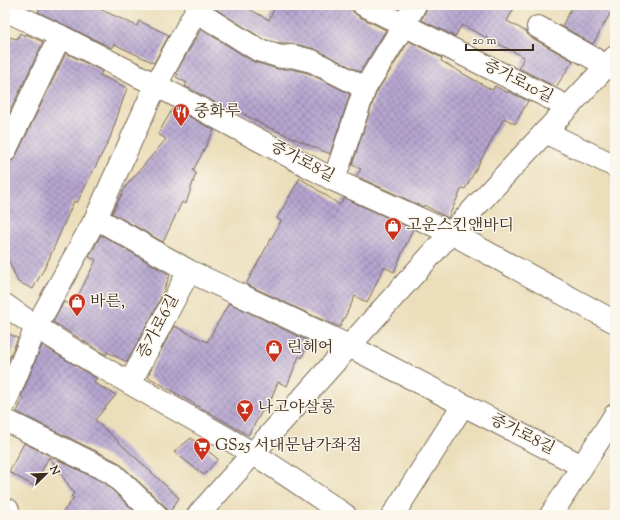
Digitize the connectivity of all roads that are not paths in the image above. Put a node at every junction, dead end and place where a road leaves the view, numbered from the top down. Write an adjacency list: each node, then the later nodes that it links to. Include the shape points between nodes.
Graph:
1 (364, 5): 5 (street, 증가로10길)
2 (415, 5): 5 (street)
3 (198, 8): 9 (street); 10 (street, via 258,50 281,57 292,56 312,61)
4 (5, 10): 7 (street, 증가로8길)
5 (404, 25): 10 (street); 11 (street, 증가로10길)
6 (538, 27): 8 (street, 증가로10길)
7 (60, 36): 9 (street, 증가로8길); 13 (street)
8 (611, 61): 11 (street, 증가로10길)
9 (156, 85): 15 (street, 증가로8길); 16 (street)
10 (365, 88): 15 (street)
11 (568, 107): 12 (street, 증가로10길)
12 (545, 132): 14 (street); 17 (street, 증가로10길)
13 (5, 151)
14 (615, 166)
15 (334, 180): 17 (street, 증가로8길)
16 (96, 218): 18 (street, 증가로8길); 21 (street)
17 (451, 233): 20 (street, 증가로8길); 22 (street)
18 (189, 271): 22 (street, 증가로8길); 23 (street, 증가로6길)
19 (5, 305): 21 (street)
20 (615, 322)
21 (36, 327): 23 (street); 24 (street)
22 (349, 346): 25 (street, 증가로8길); 28 (street)
23 (130, 383): 28 (street)
24 (5, 403)
25 (463, 404): 29 (street, 증가로8길); 33 (street)
26 (615, 415): 29 (street)
27 (5, 420): 30 (street, via 112,473)
28 (252, 454): 31 (street); 32 (street)
29 (582, 466): 34 (street)
30 (156, 515)
31 (198, 515)
32 (345, 515)
33 (393, 515)
34 (551, 515)

